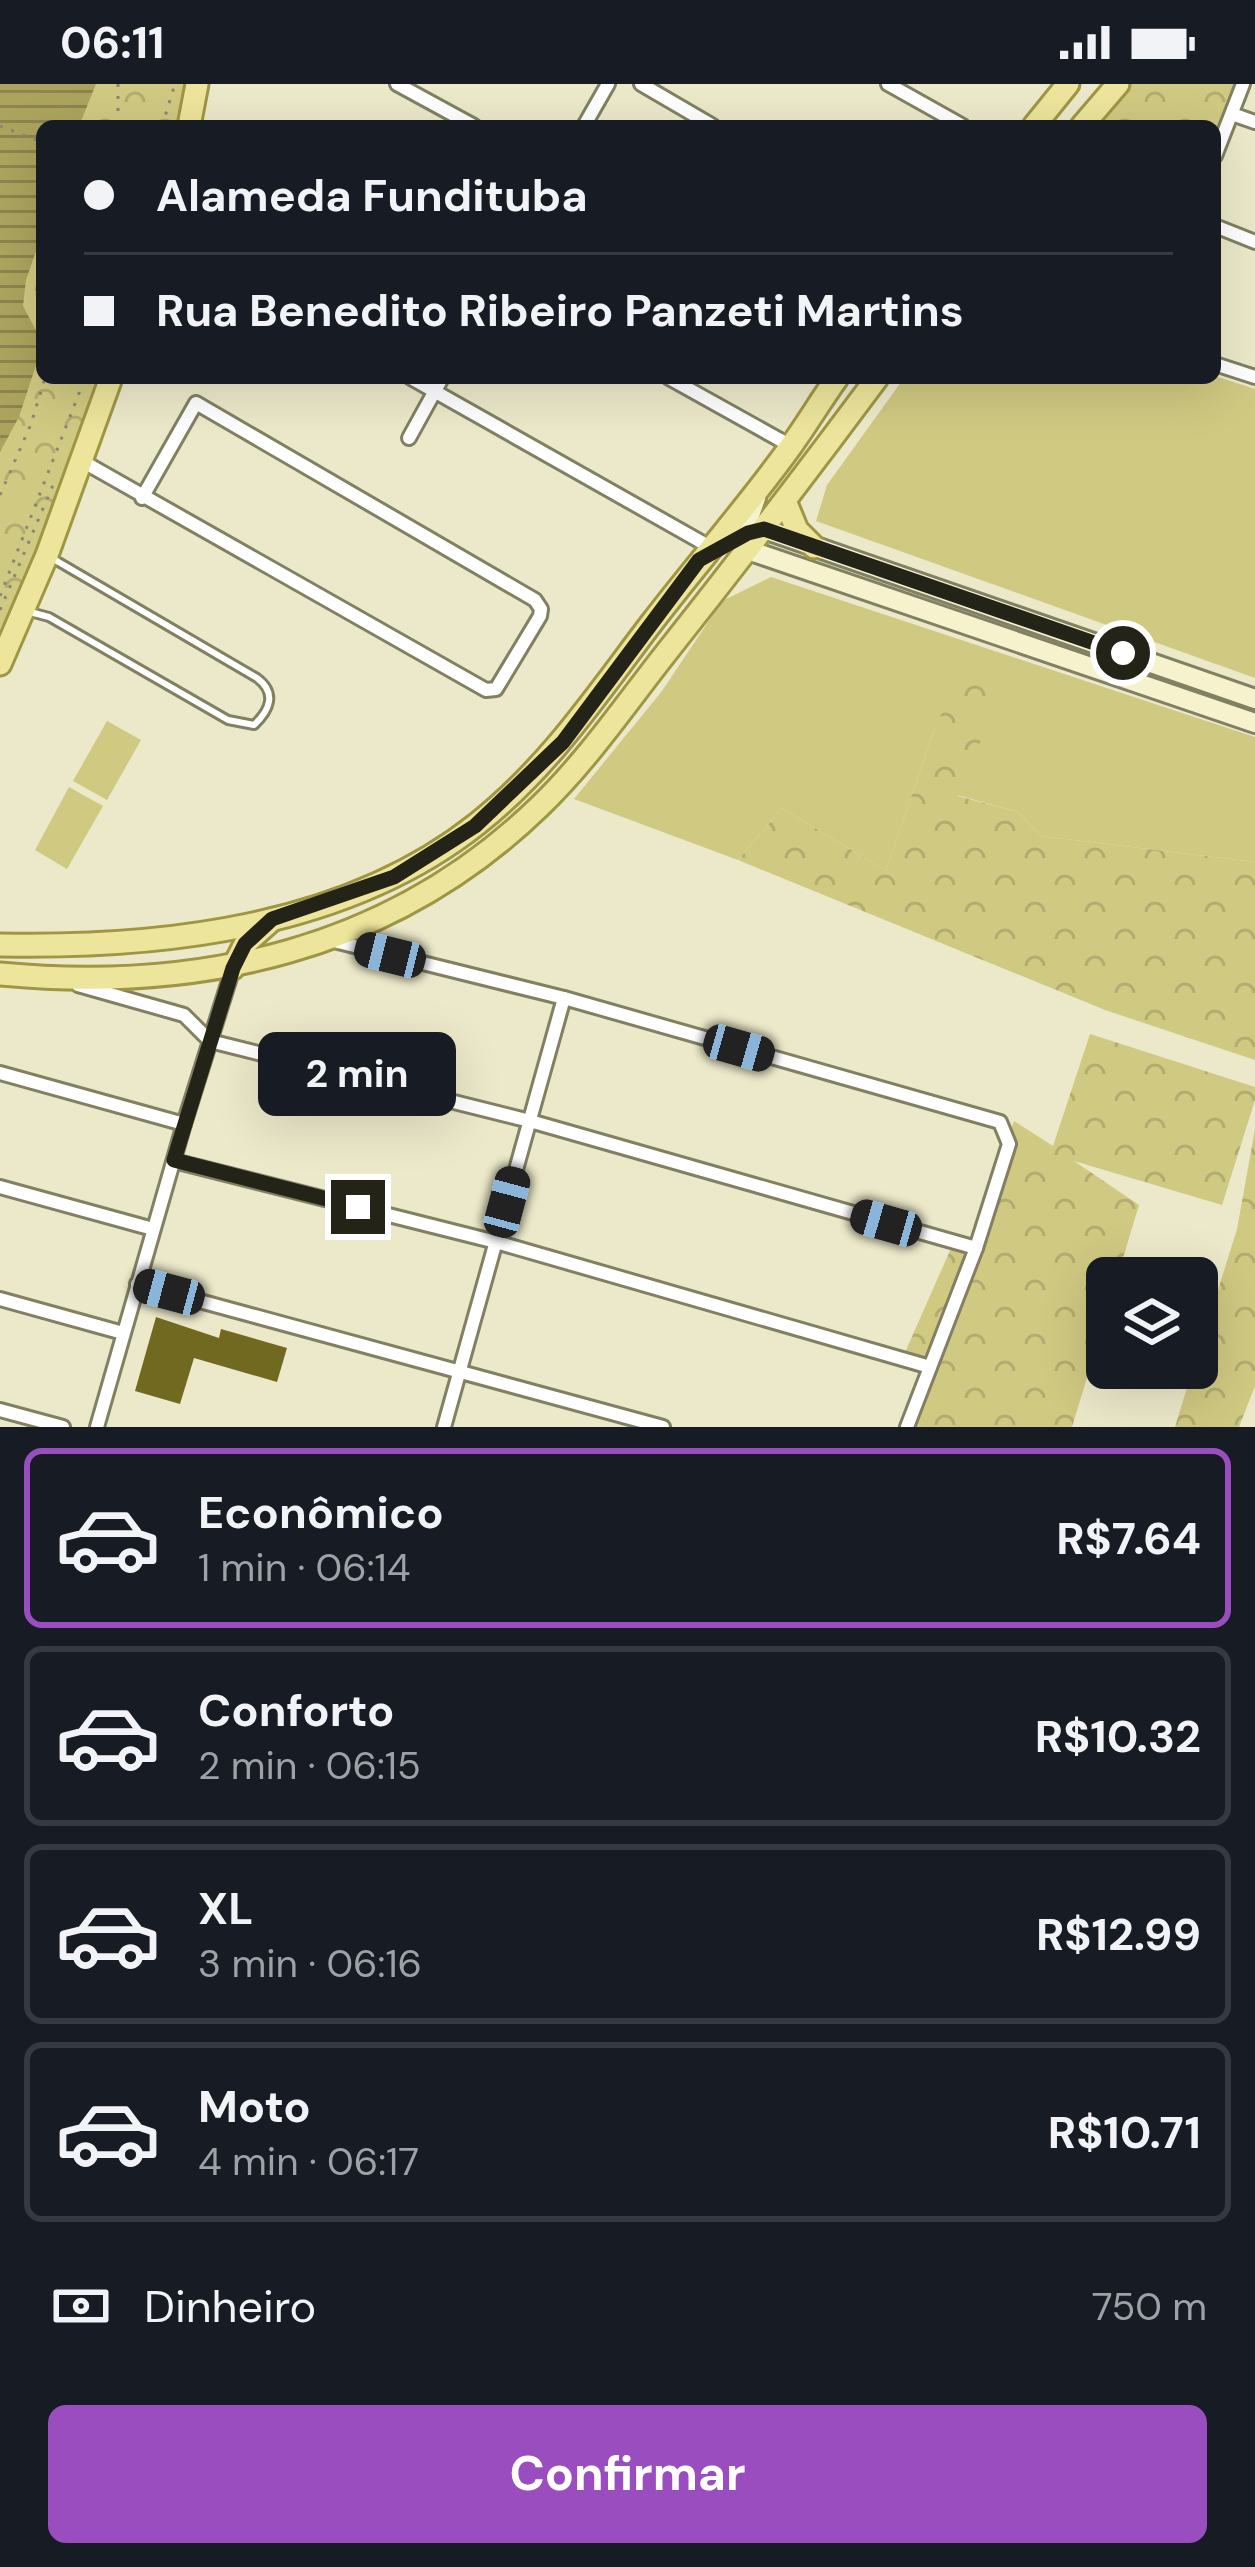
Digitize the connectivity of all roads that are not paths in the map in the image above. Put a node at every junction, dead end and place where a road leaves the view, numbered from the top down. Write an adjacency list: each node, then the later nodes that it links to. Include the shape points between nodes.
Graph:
1 (196, 84): 10 (main road)
2 (397, 84): 11 (street)
3 (608, 84): 12 (street)
4 (641, 84): 13 (street)
5 (888, 84): 14 (street)
6 (1068, 84): 15 (main road)
7 (1118, 84): 16 (main road)
8 (1244, 84): 9 (street)
9 (1232, 114): 17 (street); 18 (street)
10 (194, 120)
11 (463, 120)
12 (587, 120)
13 (703, 120)
14 (953, 120)
15 (1039, 120)
16 (1087, 120)
17 (1255, 122)
18 (1221, 141)
19 (1221, 228): 20 (street)
20 (1255, 242)
21 (1221, 366): 22 (street)
22 (1255, 377)
23 (109, 384): 30 (main road)
24 (438, 384): 28 (street); 36 (street)
25 (681, 384): 29 (street)
26 (833, 384): 29 (main road)
27 (873, 384): 33 (main road)
28 (409, 438)
29 (791, 446): 31 (main road)
30 (82, 461): 32 (street); 37 (main road)
31 (763, 481): 34 (main road, via 749,518); 36 (main road)
32 (142, 497): 32 (street, via 486,689 496,689 540,616 536,600 196,403)
33 (786, 503): 34 (main road); 35 (main road, via 796,530)
34 (753, 537): 35 (main road); 36 (main road); 38 (main road); 39 (main road)
35 (814, 547): 43 (main road)
36 (704, 554): 44 (main road)
37 (47, 555): 40 (main road); 40 (lane, via 266,685 265,715 254,725 228,720 49,617)
38 (730, 572): 39 (main road, via 767,564); 46 (main road)
39 (818, 573): 45 (main road)
40 (11, 610): 41 (main road); 42 (main road)
41 (0, 642)
42 (0, 664)
43 (1255, 699)
44 (588, 712): 46 (main road); 47 (main road, via 451,843 372,886)
45 (1255, 723)
46 (611, 726): 48 (main road, via 482,857)
47 (272, 919): 49 (main road, via 189,936); 50 (main road)
48 (328, 939): 50 (main road); 53 (street)
49 (0, 945)
50 (233, 968): 52 (main road); 54 (street)
51 (0, 974): 52 (main road)
52 (53, 979): 54 (street, via 184,1015)
53 (564, 998): 56 (street); 62 (street, via 1000,1122 1009,1144)
54 (210, 1041): 56 (street); 57 (street)
55 (0, 1073): 57 (street)
56 (530, 1121): 61 (street); 62 (street)
57 (184, 1124): 58 (street)
58 (174, 1160): 60 (street); 61 (street)
59 (0, 1187): 60 (street)
60 (153, 1229): 63 (street)
61 (496, 1242): 66 (street); 67 (street)
62 (976, 1248): 66 (street)
63 (137, 1284): 65 (street); 67 (street)
64 (0, 1299): 65 (street)
65 (123, 1333): 70 (street)
66 (930, 1367): 73 (street)
67 (460, 1370): 71 (street); 72 (street)
68 (0, 1410): 69 (street)
69 (63, 1427)
70 (98, 1427)
71 (444, 1427)
72 (663, 1427)
73 (907, 1427)

